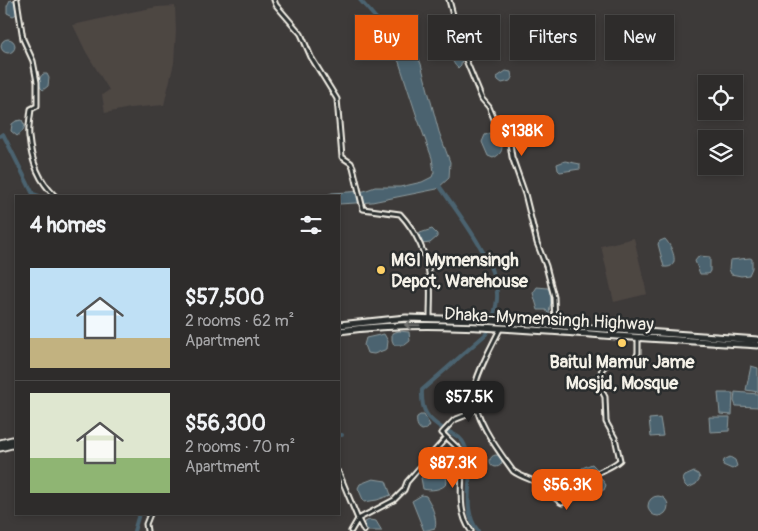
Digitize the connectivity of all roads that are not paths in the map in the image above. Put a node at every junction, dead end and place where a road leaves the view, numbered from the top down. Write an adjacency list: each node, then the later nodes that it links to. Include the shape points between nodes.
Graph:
1 (17, 0): 4 (street, via 23,39 33,61 37,82 37,106 31,109 28,136 38,172)
2 (274, 0): 5 (street, via 301,34 310,56 337,99 342,157 353,167 362,209 400,214 414,233 428,268)
3 (449, 0): 7 (street, via 463,53 482,99 510,143 554,297)
4 (54, 195)
5 (430, 318): 6 (highway, Dhaka-Mymensingh Highway); 7 (highway, Dhaka-Mymensingh Highway)
6 (340, 325)
7 (555, 325): 11 (highway, Dhaka-Mymensingh Highway)
8 (500, 328): 9 (highway, Dhaka-Mymensingh Highway, one-way to 9, via 405,325); 10 (highway, Dhaka-Mymensingh Highway); 13 (street, via 477,380 474,391)
9 (340, 331)
10 (638, 338): 12 (highway, Dhaka-Mymensingh Highway); 13 (street, via 635,360 612,360 602,369 600,376 606,422 615,438 620,460 591,476 586,491 562,503 543,486 513,471 477,413)
11 (758, 340)
12 (758, 345)
13 (476, 406): 14 (street, via 448,426 442,433)
14 (446, 438): 21 (street, via 394,500); 25 (street, via 461,452 461,507)
15 (15, 439): 16 (highway)
16 (0, 443)
17 (15, 444): 18 (highway)
18 (0, 448)
19 (340, 475): 21 (street)
20 (150, 515): 22 (street)
21 (358, 518): 23 (street); 24 (street)
22 (147, 531)
23 (350, 531)
24 (364, 531)
25 (471, 531)

